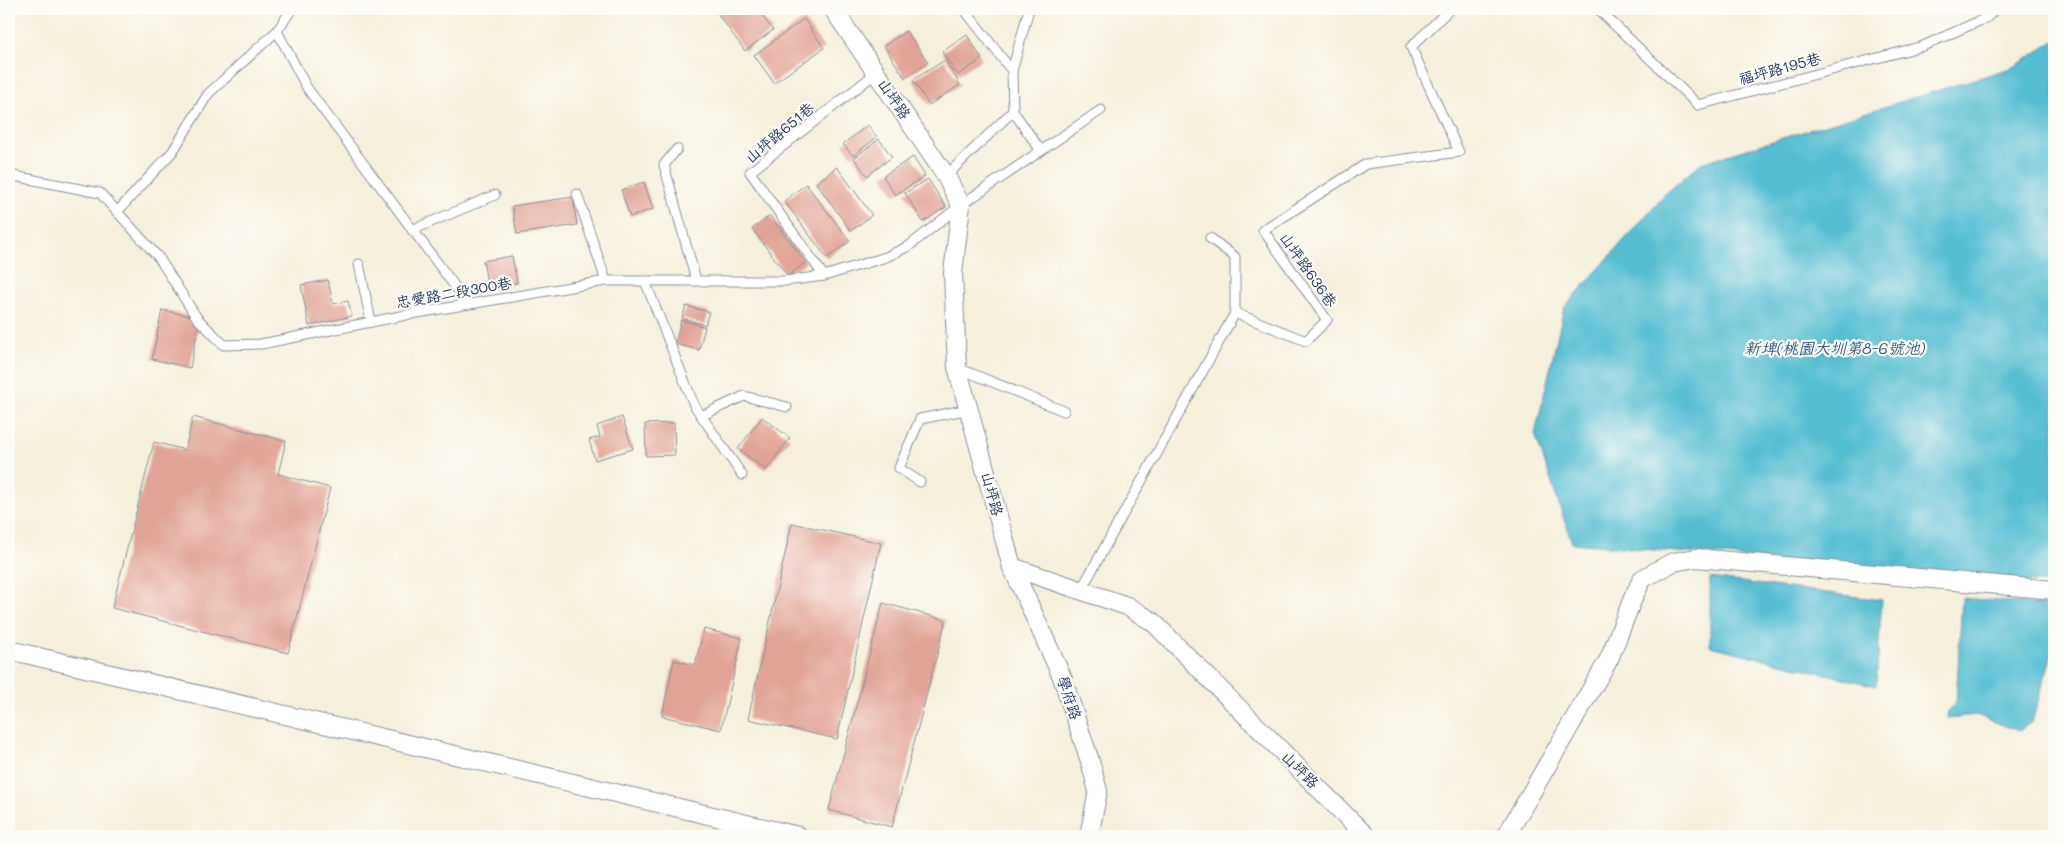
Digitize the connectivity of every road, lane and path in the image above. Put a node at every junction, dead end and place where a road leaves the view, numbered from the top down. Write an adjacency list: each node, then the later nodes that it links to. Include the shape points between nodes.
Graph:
1 (292, 9): 8 (lane)
2 (833, 9): 10 (street, 山坪路)
3 (964, 9): 9 (lane)
4 (1029, 9): 9 (lane)
5 (1450, 9): 29 (lane, 山坪路636巷, via 1412,47 1460,152 1366,164 1263,230 1327,320 1306,341)
6 (1598, 9): 7 (lane, 福坪路195巷, via 1698,105 1923,46 1986,18)
7 (1996, 9)
8 (277, 31): 20 (lane, via 208,94 173,151); 21 (lane, via 307,88)
9 (1012, 71): 11 (lane)
10 (876, 73): 16 (street, 山坪路); 24 (lane, 山坪路651巷, via 750,172)
11 (1013, 110): 14 (lane); 16 (lane)
12 (1100, 110): 14 (lane, 忠愛路二段300巷)
13 (677, 149): 25 (lane, via 664,165)
14 (1041, 151): 19 (lane, 忠愛路二段300巷)
15 (9, 175): 20 (lane, 忠愛路二段300巷, via 100,192)
16 (946, 176): 19 (street, 山坪路)
17 (577, 194): 26 (lane)
18 (495, 195): 21 (lane)
19 (961, 205): 24 (lane, 忠愛路二段300巷, via 909,246 886,257); 31 (street, 山坪路, via 953,273)
20 (117, 212): 30 (lane, 忠愛路二段300巷, via 159,258 197,318 224,345 261,344)
21 (412, 230): 28 (lane)
22 (1210, 238): 29 (lane, via 1235,257)
23 (359, 264): 30 (lane)
24 (824, 276): 25 (lane, 忠愛路二段300巷, via 784,280)
25 (696, 280): 27 (lane, 忠愛路二段300巷)
26 (606, 281): 27 (lane, 忠愛路二段300巷); 28 (lane, 忠愛路二段300巷)
27 (645, 281): 35 (lane)
28 (468, 304): 30 (lane, 忠愛路二段300巷)
29 (1235, 313): 39 (lane)
30 (370, 322)
31 (957, 367): 33 (street, 山坪路); 34 (lane)
32 (786, 407): 35 (lane, via 744,396)
33 (969, 409): 37 (lane, via 920,418 899,468); 38 (street, 山坪路)
34 (1064, 411)
35 (701, 416): 36 (lane)
36 (742, 475)
37 (920, 482)
38 (1012, 567): 39 (street, 山坪路); 43 (street, 學府路, via 1062,677 1090,761 1098,790)
39 (1081, 590): 44 (street, 山坪路, via 1127,606 1153,622)
40 (2054, 590): 45 (street, via 1696,558 1673,562 1642,579 1609,659)
41 (9, 650): 42 (street)
42 (798, 836)
43 (1089, 836)
44 (1366, 836)
45 (1506, 836)

